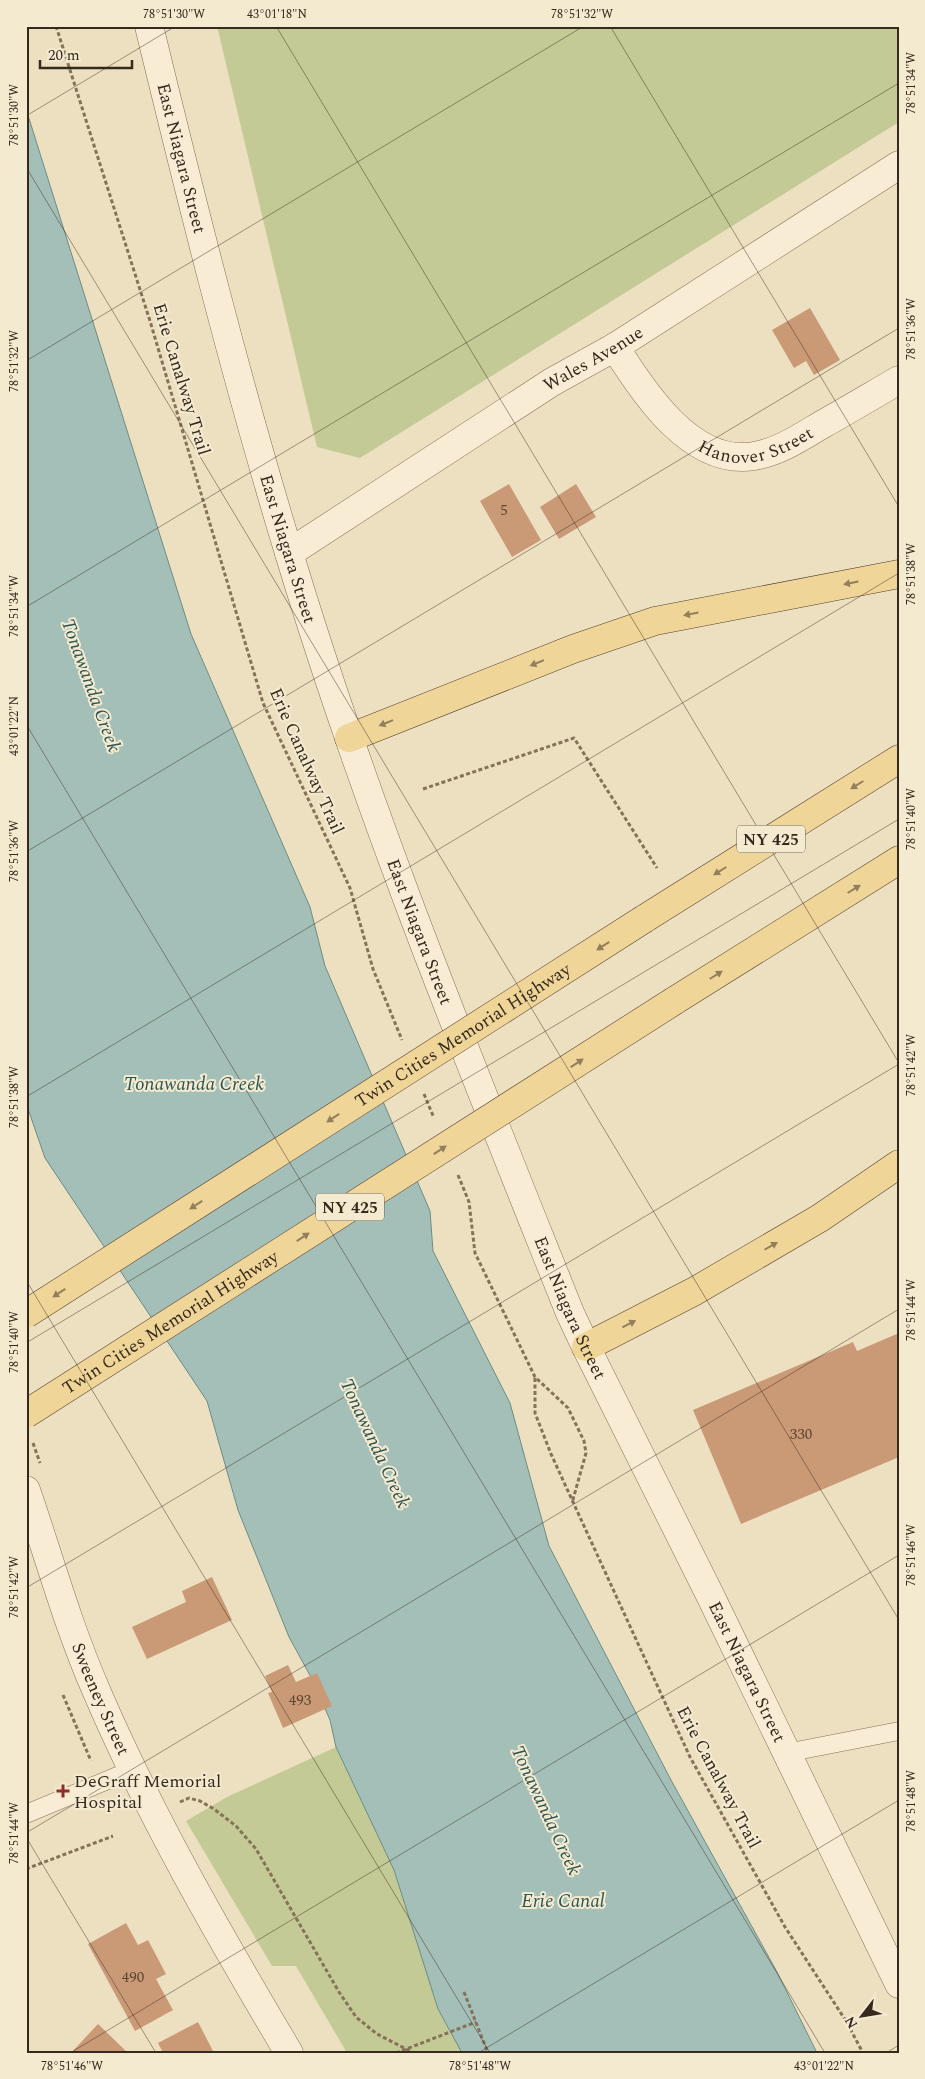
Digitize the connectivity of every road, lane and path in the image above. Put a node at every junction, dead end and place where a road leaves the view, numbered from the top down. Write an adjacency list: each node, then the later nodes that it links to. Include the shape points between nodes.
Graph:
1 (56, 26): 13 (path, Erie Canalway Trail, via 150,321 263,703 350,888 373,969)
2 (149, 26): 6 (street, East Niagara Street, via 199,230)
3 (899, 165): 4 (street, Wales Avenue)
4 (615, 347): 5 (street, Hanover Street, via 636,381 668,420 699,444 724,456 754,456 785,446); 6 (street, Wales Avenue, via 552,382)
5 (899, 380)
6 (289, 553): 8 (street, East Niagara Street)
7 (899, 574): 8 (main road, one-way to 8, via 655,621 573,648)
8 (349, 738): 19 (street, East Niagara Street, via 455,1027)
9 (899, 759): 18 (main road, Twin Cities Memorial Highway / NY 425, one-way to 18, bridge)
10 (424, 789): 12 (path, via 574,738)
11 (899, 860): 21 (main road, Twin Cities Memorial Highway / NY 425, one-way to 11, bridge)
12 (657, 868)
13 (403, 1041)
14 (421, 1086): 15 (path)
15 (436, 1121)
16 (899, 1164): 19 (main road, one-way to 16, via 811,1223)
17 (454, 1166): 20 (path, Erie Canalway Trail, via 469,1202 475,1253)
18 (26, 1314)
19 (586, 1347): 25 (street, East Niagara Street)
20 (535, 1377): 23 (path, Erie Canalway Trail, via 535,1413); 23 (path, Erie Canalway Trail, via 568,1408 584,1441 586,1453)
21 (26, 1414)
22 (26, 1490): 26 (street, Sweeney Street, via 95,1688)
23 (572, 1503): 39 (path, Erie Canalway Trail, via 690,1758 784,1927 846,2021)
24 (899, 1731): 25 (lane)
25 (786, 1753): 31 (street, East Niagara Street)
26 (132, 1770): 28 (lane); 35 (street, Sweeney Street)
27 (174, 1805): 34 (path, via 188,1798 200,1801 236,1826 256,1849 356,2017 377,2034)
28 (26, 1814)
29 (113, 1836): 30 (path)
30 (26, 1869)
31 (899, 1984)
32 (464, 1992): 33 (path)
33 (476, 2022): 34 (path); 38 (path)
34 (407, 2049): 36 (path); 37 (path)
35 (287, 2051)
36 (396, 2053)
37 (414, 2053)
38 (488, 2053)
39 (863, 2053)

